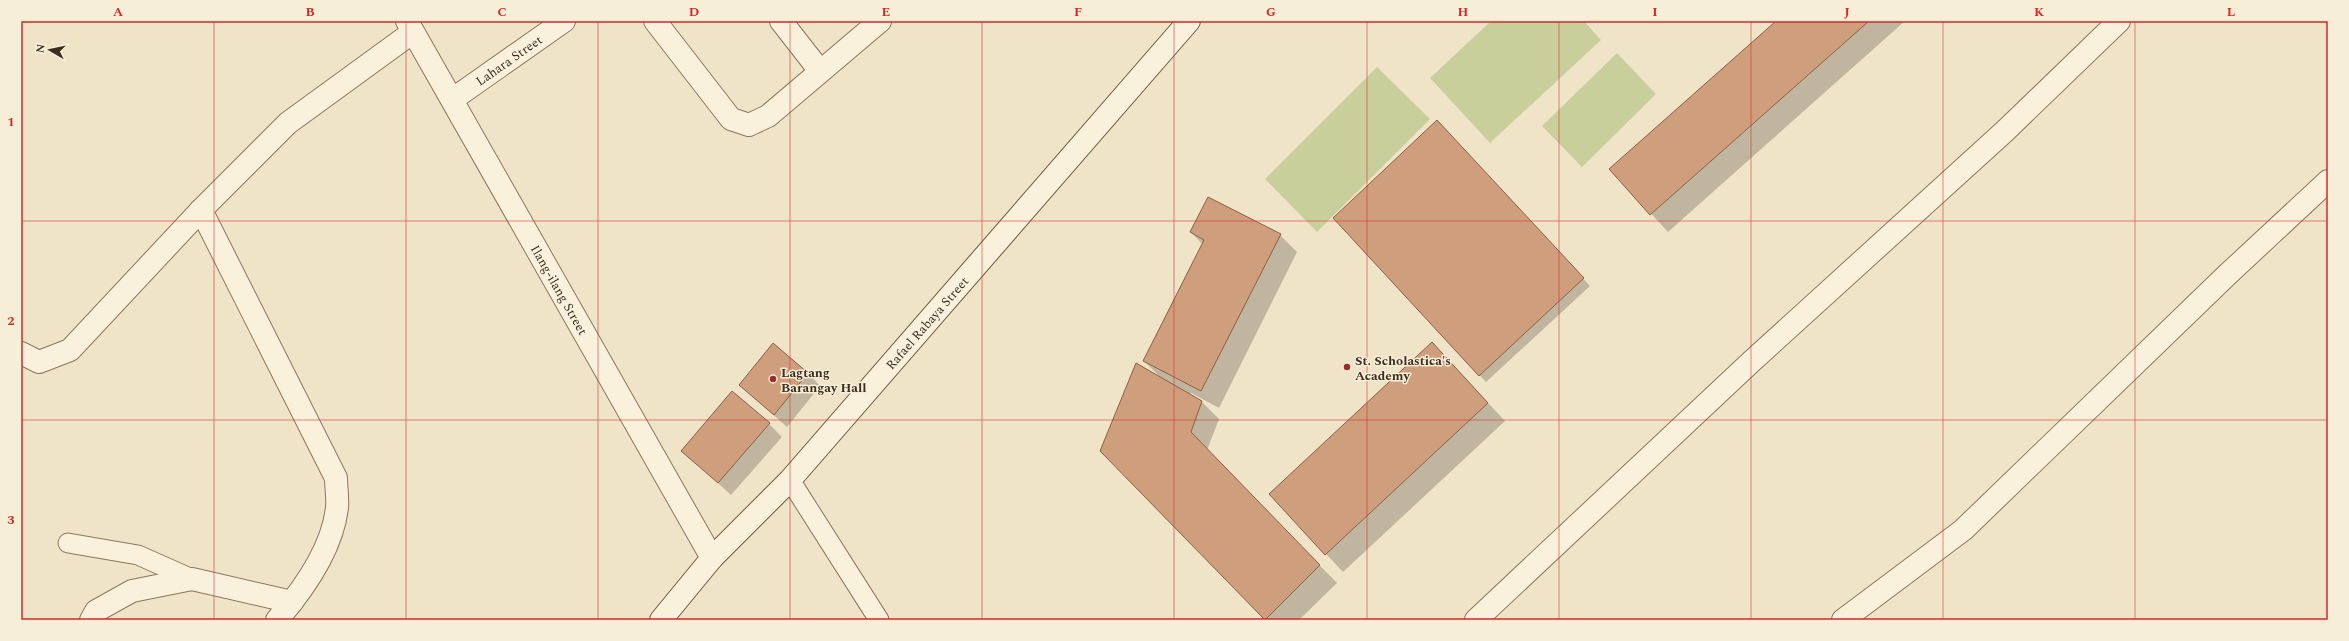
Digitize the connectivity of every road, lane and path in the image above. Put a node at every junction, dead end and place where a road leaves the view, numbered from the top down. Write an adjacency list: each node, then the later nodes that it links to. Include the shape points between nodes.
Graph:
1 (564, 21): 9 (street, Lahara Street)
2 (655, 21): 8 (street, via 732,119 749,125 768,116)
3 (781, 21): 8 (street)
4 (880, 21): 8 (street)
5 (1189, 21): 13 (street, Rafael Rabaya Street)
6 (2119, 21): 22 (street, via 2005,131 1752,361)
7 (410, 26): 9 (street, Ilang-ilang Street); 11 (street, via 288,123)
8 (820, 71)
9 (453, 99): 15 (street, Ilang-ilang Street)
10 (2328, 181): 23 (street, via 2222,279 1963,530)
11 (201, 210): 12 (street, via 70,350 39,362); 17 (street, via 336,478 337,508 328,546)
12 (21, 353)
13 (790, 480): 15 (street, Rafael Rabaya Street); 21 (lane)
14 (68, 543): 16 (lane, via 138,555)
15 (712, 558): 20 (street, Rafael Rabaya Street)
16 (192, 579): 17 (street); 18 (street, via 132,591 96,611)
17 (292, 602): 19 (street)
18 (91, 620)
19 (277, 620)
20 (661, 620)
21 (879, 620)
22 (1476, 620)
23 (1843, 620)

